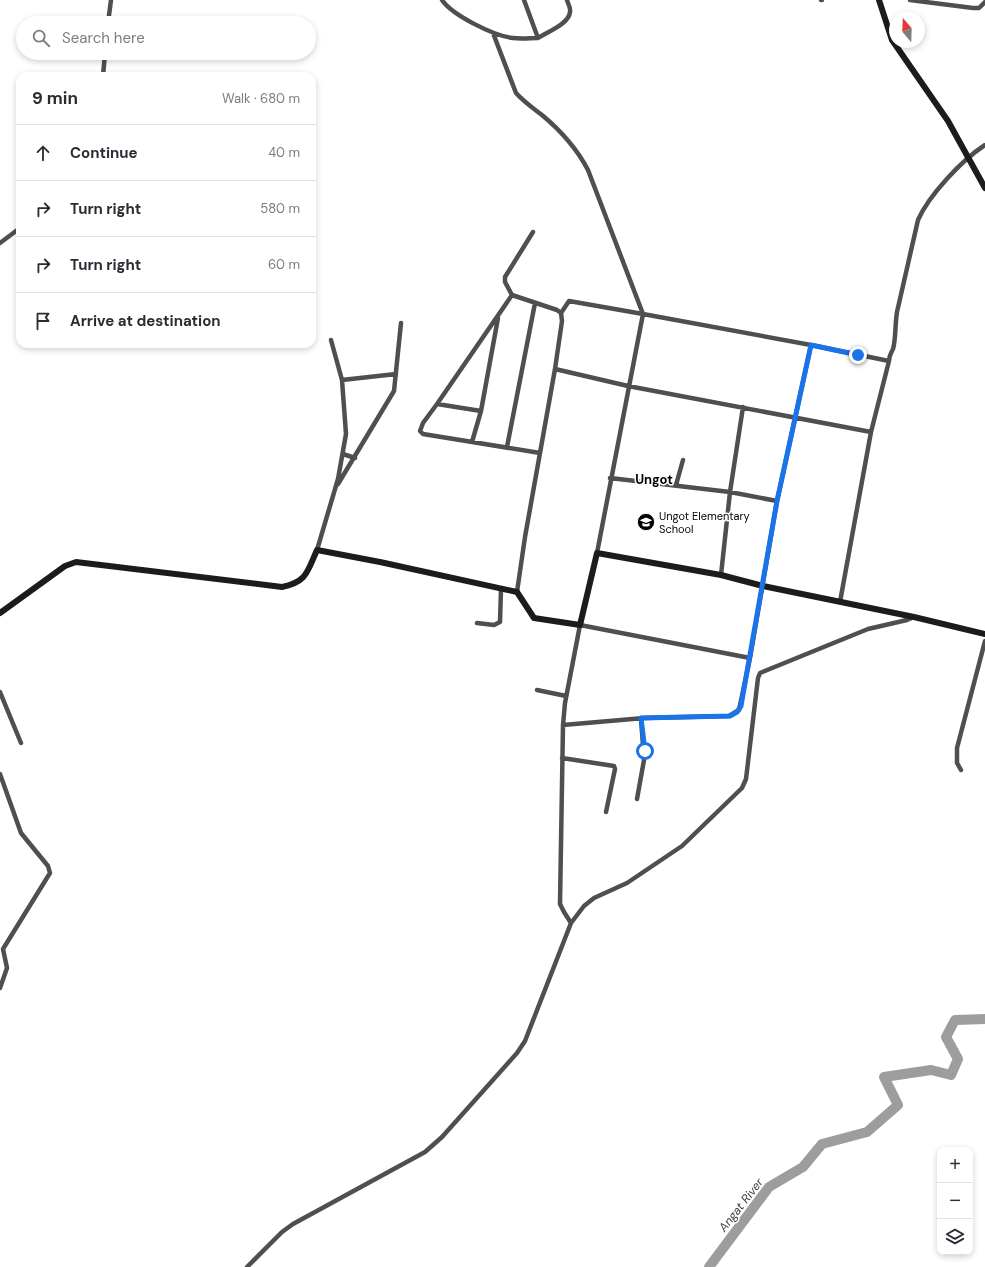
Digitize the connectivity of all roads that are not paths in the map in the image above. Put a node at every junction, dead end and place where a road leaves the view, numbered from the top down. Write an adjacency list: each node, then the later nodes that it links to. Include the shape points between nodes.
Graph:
1 (111, 0): 10 (street)
2 (442, 0): 11 (street, via 446,7)
3 (524, 0): 12 (street)
4 (567, 0): 12 (street, via 570,9 568,17 563,23)
5 (879, 0): 16 (street, via 892,40 948,121)
6 (910, 0): 9 (street)
7 (952, 0): 9 (street)
8 (985, 2): 9 (street, via 979,8)
9 (954, 6)
10 (109, 16)
11 (493, 33): 12 (street, via 512,38); 24 (street, via 516,93 522,101 556,128 588,170)
12 (538, 38)
13 (104, 60): 14 (street)
14 (103, 72)
15 (985, 145): 16 (street)
16 (970, 158): 17 (street); 29 (street, via 936,191 918,220 894,326 894,348)
17 (985, 188)
18 (16, 231): 20 (street)
19 (533, 232): 21 (street, via 505,277)
20 (0, 243)
21 (512, 295): 22 (street); 25 (street)
22 (535, 303): 23 (street, via 557,310); 40 (street)
23 (561, 314): 24 (street, via 569,301); 30 (street)
24 (643, 314): 28 (street); 33 (street)
25 (498, 316): 34 (street); 36 (street)
26 (401, 323): 31 (street)
27 (331, 340): 32 (street)
28 (811, 345): 29 (street); 37 (street)
29 (889, 361): 38 (street)
30 (555, 369): 33 (street); 41 (street)
31 (396, 374): 32 (street); 43 (street, via 392,395)
32 (342, 380): 42 (street, via 346,434)
33 (628, 386): 35 (street); 45 (street)
34 (437, 404): 36 (street); 39 (street, via 420,427 423,434)
35 (743, 407): 37 (street); 48 (street)
36 (481, 411): 39 (street)
37 (796, 418): 38 (street); 49 (street)
38 (871, 432): 56 (street)
39 (472, 442): 40 (street)
40 (507, 447): 41 (street)
41 (540, 453): 55 (street)
42 (343, 454): 43 (street); 47 (street)
43 (355, 458): 47 (street)
44 (683, 460): 46 (street)
45 (610, 478): 46 (street); 51 (street)
46 (676, 485): 48 (street)
47 (335, 488): 50 (street)
48 (730, 492): 49 (street); 52 (street)
49 (777, 501): 53 (street)
50 (317, 550): 54 (street); 57 (street, via 303,579 295,585 282,587 76,562 65,566)
51 (597, 553): 52 (street); 60 (street)
52 (721, 575): 53 (street)
53 (763, 586): 56 (street); 63 (street)
54 (501, 589): 55 (street); 59 (street, via 500,622 494,625)
55 (517, 592): 60 (street, via 534,618)
56 (840, 602): 58 (street)
57 (0, 613)
58 (914, 617): 61 (street); 75 (street, via 868,629 760,672 746,779 742,788 682,846 627,883 590,900)
59 (477, 623)
60 (580, 625): 63 (street); 66 (street)
61 (985, 634)
62 (985, 641): 71 (street, via 957,748 957,763)
63 (750, 658): 67 (street, via 741,706 730,716)
64 (536, 690): 66 (street)
65 (0, 692): 69 (street)
66 (566, 696): 68 (street)
67 (641, 718): 68 (street); 73 (street, via 644,760)
68 (563, 725): 70 (street)
69 (21, 743)
70 (562, 758): 74 (street, via 614,766); 75 (street, via 560,904)
71 (961, 770)
72 (0, 774): 76 (street, via 21,833 48,866 50,873 3,949 7,968)
73 (637, 799)
74 (606, 812)
75 (571, 923): 77 (street, via 525,1041 442,1137 425,1152 293,1224)
76 (0, 988)
77 (247, 1267)

